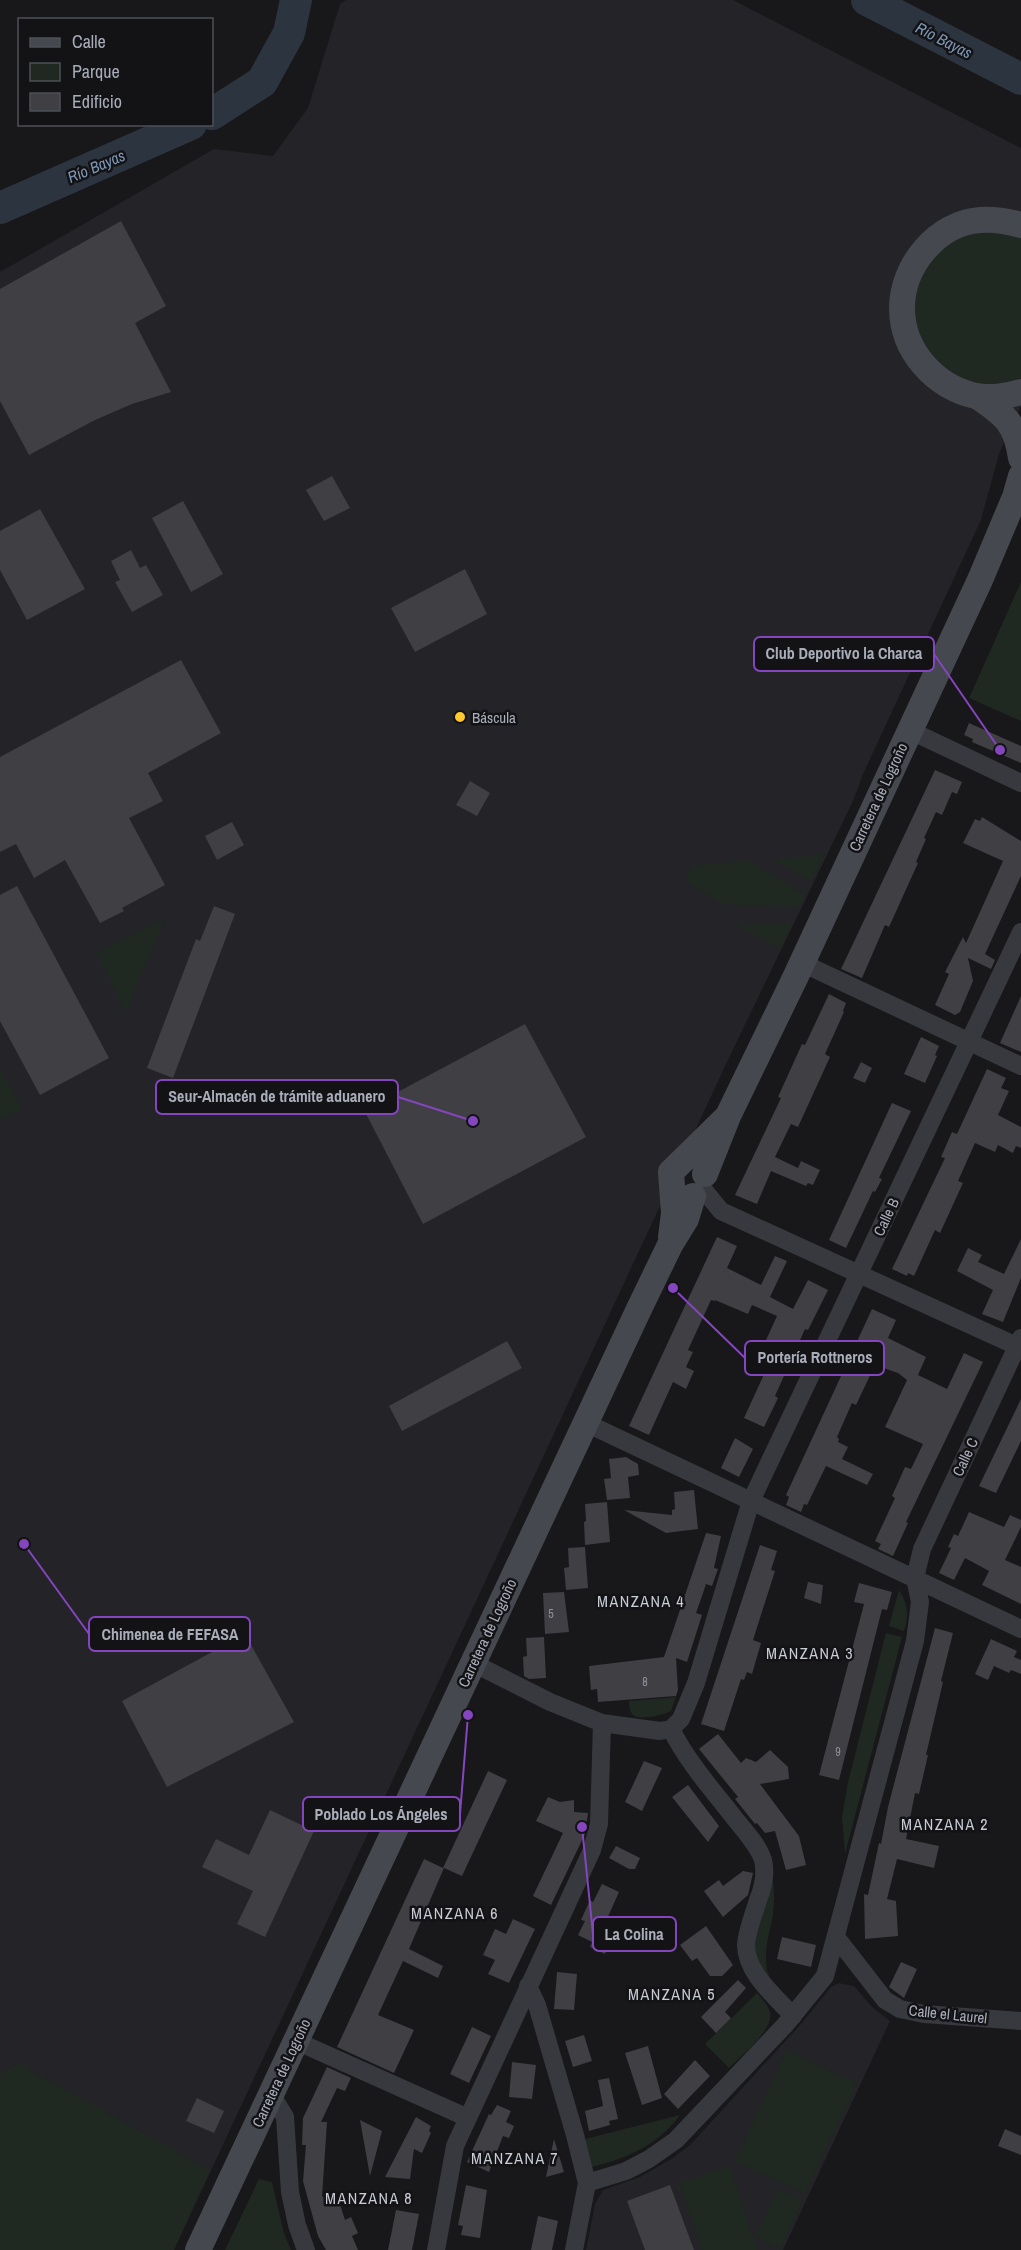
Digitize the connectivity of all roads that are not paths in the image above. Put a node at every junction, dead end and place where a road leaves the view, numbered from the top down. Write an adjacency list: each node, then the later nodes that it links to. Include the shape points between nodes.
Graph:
1 (1021, 225): 3 (main road, via 978,220 954,227 933,241 916,260 906,283 902,308 906,333 916,356 932,375 953,389)
2 (1021, 392): 3 (main road, via 1000,397)
3 (977, 396): 4 (main road, via 1003,413 1019,442)
4 (1021, 458)
5 (1021, 476): 6 (main road, Carretera de Logroño, via 980,580)
6 (909, 730): 7 (street); 9 (main road, Carretera de Logroño)
7 (1021, 783)
8 (1021, 933): 10 (street, Calle B)
9 (802, 963): 10 (street); 12 (main road, Carretera de Logroño)
10 (969, 1041): 11 (street); 14 (street, Calle B)
11 (1021, 1066)
12 (728, 1116): 13 (main road, Carretera de Logroño); 13 (main road, Carretera de Logroño, via 682,1161 696,1162 701,1167)
13 (693, 1186): 14 (street, via 721,1211); 16 (main road, Carretera de Logroño, via 674,1213 670,1245)
14 (859, 1274): 15 (street); 17 (street, Calle B)
15 (1020, 1344): 18 (street, Calle C, via 922,1549)
16 (595, 1427): 17 (street); 20 (main road, Carretera de Logroño)
17 (751, 1501): 18 (street); 22 (street, Calle B, via 696,1683 681,1719)
18 (915, 1578): 19 (street); 23 (street, via 920,1602 915,1641)
19 (1021, 1629)
20 (473, 1663): 21 (street); 27 (main road, Carretera de Logroño)
21 (602, 1723): 22 (street); 24 (street, via 599,1824 592,1850)
22 (671, 1729): 25 (street, via 686,1757 762,1858 761,1892 746,1945 757,1975)
23 (836, 1937): 25 (street, via 825,1976); 26 (street, Calle el Laurel, via 885,2000 900,2009)
24 (528, 1986): 29 (street); 30 (street, via 537,2005)
25 (793, 2016): 30 (street, via 676,2140 626,2171)
26 (1021, 2020)
27 (296, 2041): 28 (main road, Carretera de Logroño); 29 (street)
28 (271, 2094): 31 (main road, Carretera de Logroño); 32 (street, via 285,2117 290,2193)
29 (468, 2118): 33 (street, via 455,2146)
30 (587, 2183): 34 (street)
31 (198, 2250)
32 (306, 2250)
33 (436, 2250)
34 (574, 2250)

